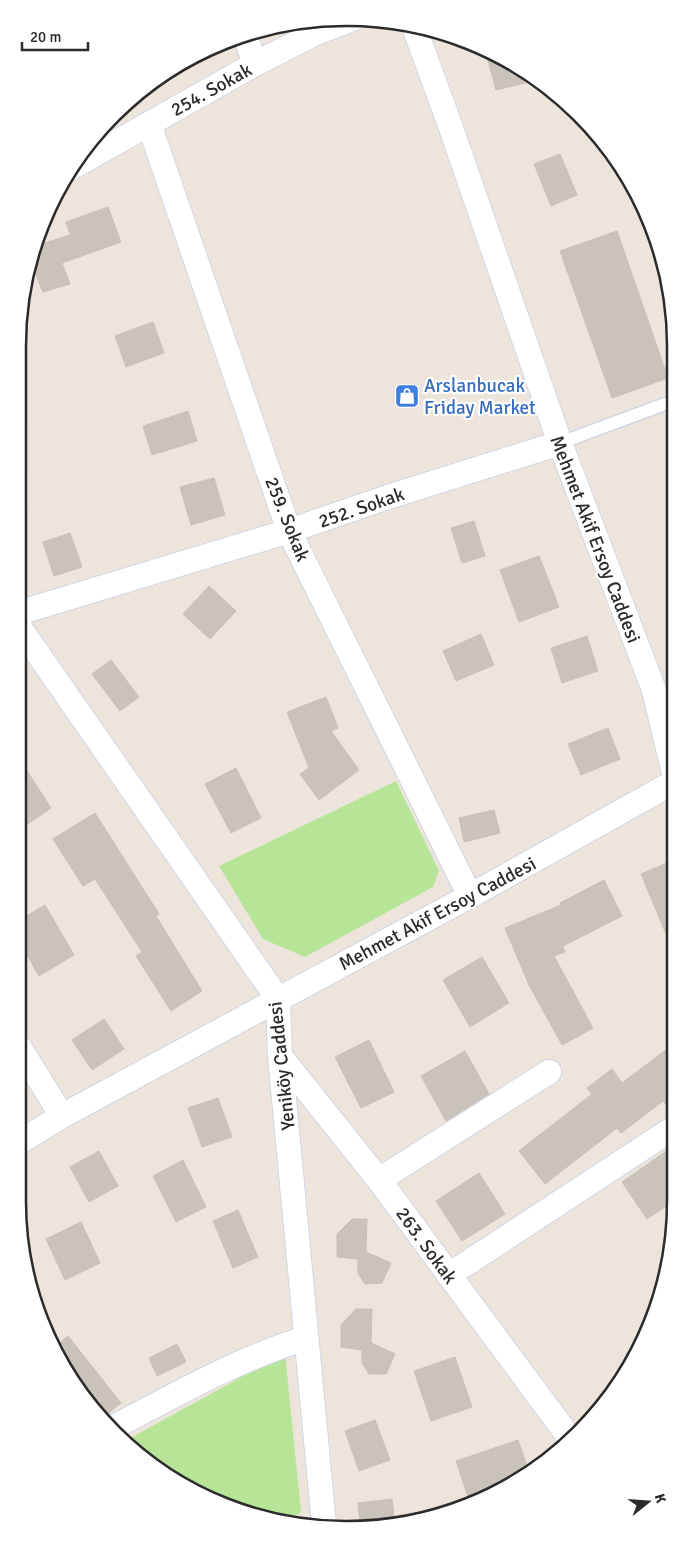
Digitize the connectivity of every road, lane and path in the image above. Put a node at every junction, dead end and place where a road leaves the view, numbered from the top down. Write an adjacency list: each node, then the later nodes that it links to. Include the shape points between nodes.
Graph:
1 (332, 27): 4 (street, 254. Sokak)
2 (417, 34): 8 (street, Mehmet Akif Ersoy Caddesi)
3 (247, 42): 4 (street)
4 (255, 64): 5 (street, 254. Sokak)
5 (149, 124): 6 (street, 254. Sokak); 9 (street, 259. Sokak)
6 (87, 159)
7 (667, 403): 8 (lane)
8 (560, 443): 9 (street, 252. Sokak); 12 (street, Mehmet Akif Ersoy Caddesi, via 654,690)
9 (289, 531): 10 (street, 252. Sokak); 14 (street, 259. Sokak)
10 (26, 611)
11 (26, 637): 15 (street, Yeniköy Caddesi)
12 (667, 743)
13 (667, 786): 14 (street, Mehmet Akif Ersoy Caddesi)
14 (470, 896): 15 (street, Mehmet Akif Ersoy Caddesi)
15 (278, 999): 16 (street, Yeniköy Caddesi); 19 (street, Mehmet Akif Ersoy Caddesi)
16 (280, 1056): 22 (street, 263. Sokak); 24 (street, Yeniköy Caddesi)
17 (26, 1058): 19 (street)
18 (549, 1072): 22 (street)
19 (62, 1116): 21 (street, Mehmet Akif Ersoy Caddesi)
20 (667, 1132): 23 (street)
21 (26, 1138)
22 (379, 1180): 23 (street, 263. Sokak)
23 (449, 1275): 26 (street, 263. Sokak)
24 (306, 1338): 25 (street, via 215,1373); 27 (street, Yeniköy Caddesi)
25 (118, 1425)
26 (566, 1433)
27 (324, 1520)

